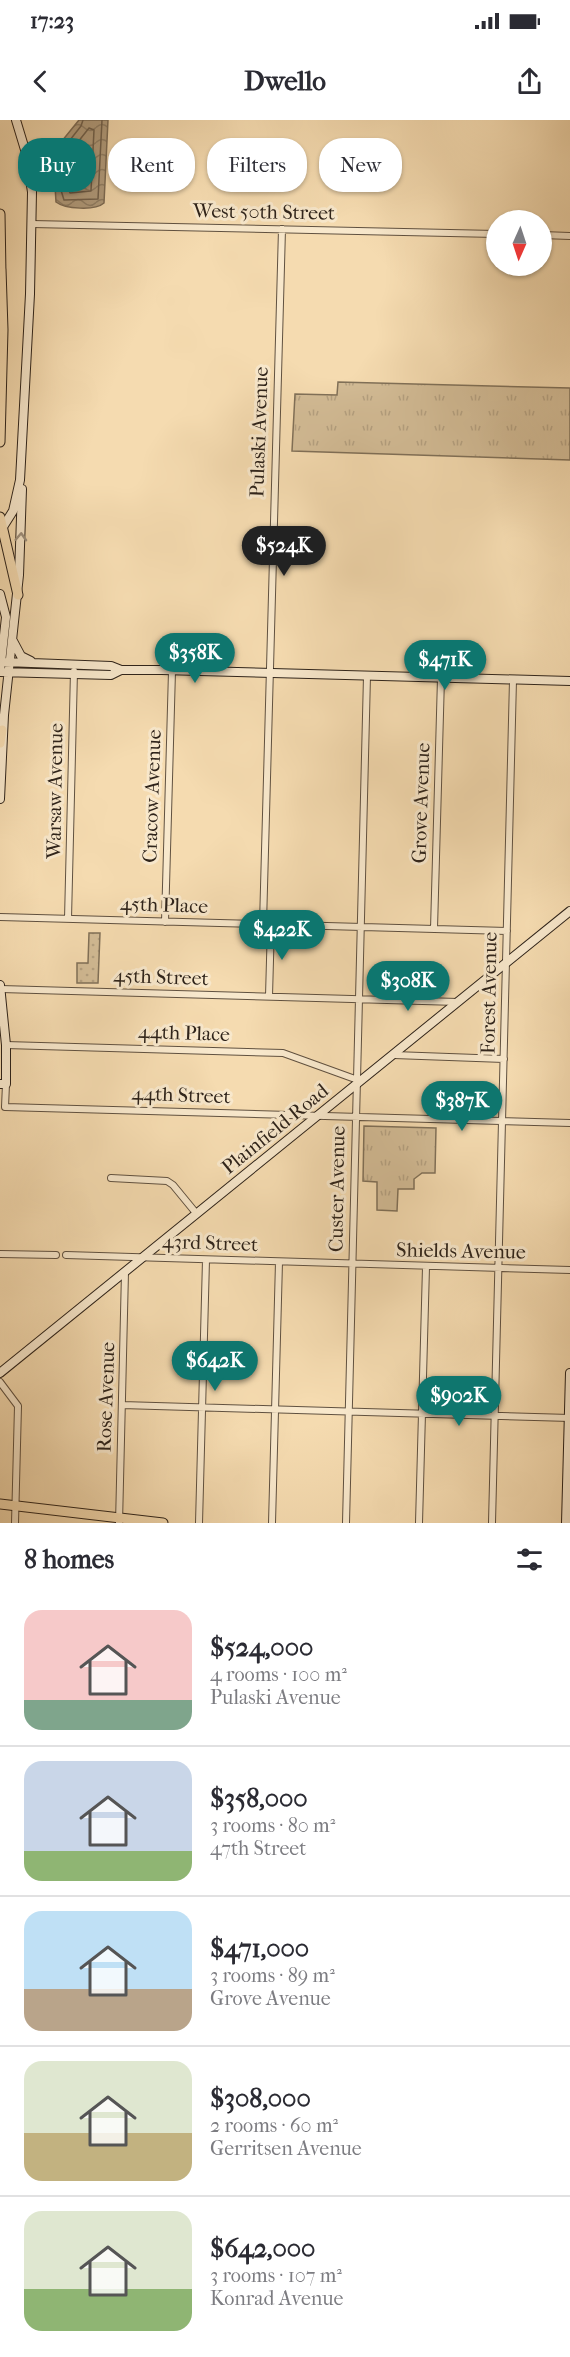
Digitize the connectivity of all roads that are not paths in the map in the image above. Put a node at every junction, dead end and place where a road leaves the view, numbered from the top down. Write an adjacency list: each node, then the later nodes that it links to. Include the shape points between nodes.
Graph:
1 (16, 120): 3 (street, via 29,165)
2 (0, 214): 8 (main road)
3 (32, 224): 4 (street, West 50th Street); 11 (street)
4 (282, 229): 5 (street, West 50th Street); 22 (street, Pulaski Avenue)
5 (486, 234)
6 (552, 235): 7 (street)
7 (570, 236)
8 (1, 268): 9 (main road); 10 (main road)
9 (0, 309)
10 (0, 442)
11 (22, 453): 13 (street, via 16,500); 15 (street, one-way to 11)
12 (0, 517): 13 (main road)
13 (1, 530): 15 (main road)
14 (0, 594): 17 (street, via 6,617)
15 (18, 595): 16 (street)
16 (13, 641): 17 (street); 18 (street, via 21,656)
17 (4, 662): 18 (street); 21 (street)
18 (34, 663): 19 (street)
19 (74, 669): 20 (street, via 111,675 121,670); 21 (street); 32 (street, Warsaw Avenue)
20 (172, 671): 22 (street); 33 (street, Cracow Avenue)
21 (4, 672): 27 (street)
22 (270, 673): 23 (street); 34 (street, Pulaski Avenue)
23 (367, 676): 24 (street); 36 (street, Custer Avenue)
24 (441, 678): 25 (street); 37 (street, Grove Avenue)
25 (513, 680): 26 (street); 38 (street, Forest Avenue)
26 (570, 681)
27 (2, 730): 28 (main road); 29 (street)
28 (0, 743)
29 (0, 799)
30 (570, 911): 39 (street, Plainfield Road)
31 (0, 917): 32 (street, 45th Place)
32 (68, 919): 33 (street, 45th Place)
33 (165, 922): 34 (street, 45th Place)
34 (263, 924): 35 (street, 45th Place)
35 (271, 924): 36 (street, 45th Place); 42 (street)
36 (360, 927): 37 (street, 45th Place); 43 (street, Custer Avenue)
37 (434, 929): 38 (street, 45th Place)
38 (507, 931): 39 (street, Forest Avenue)
39 (506, 963): 44 (street, Plainfield Road); 47 (street, Forest Avenue)
40 (0, 985): 41 (street)
41 (1, 989): 42 (street, 45th Street); 45 (street)
42 (269, 996): 43 (street, 45th Street)
43 (357, 999): 44 (street, 45th Street); 48 (street, Custer Avenue)
44 (459, 1002): 46 (street, Plainfield Road)
45 (6, 1045): 48 (street, 44th Place, via 283,1053); 49 (street)
46 (394, 1055): 47 (street); 48 (street, Plainfield Road)
47 (504, 1059): 52 (street, Forest Avenue)
48 (355, 1082): 50 (street, Plainfield Road); 51 (street, Custer Avenue)
49 (3, 1084): 50 (street, 44th Street, via 5,1107)
50 (317, 1116): 51 (street, 44th Street); 55 (street, Plainfield Road)
51 (355, 1117): 52 (street, 44th Street); 62 (street, Custer Avenue)
52 (502, 1121): 53 (street, 44th Street); 64 (street, Forest Avenue)
53 (570, 1123)
54 (111, 1178): 55 (street, via 167,1181)
55 (196, 1213): 59 (street, Plainfield Road)
56 (0, 1254): 57 (street)
57 (56, 1255)
58 (66, 1256): 59 (street, 43rd Street)
59 (142, 1258): 60 (street, 43rd Street); 66 (street, Plainfield Road)
60 (206, 1260): 61 (street, 43rd Street); 71 (street)
61 (279, 1262): 62 (street, 43rd Street); 72 (street)
62 (352, 1264): 63 (street, Shields Avenue); 73 (street, Custer Avenue)
63 (426, 1267): 64 (street, Shields Avenue); 74 (street)
64 (498, 1268): 65 (street, Shields Avenue); 75 (street, Forest Avenue)
65 (570, 1270)
66 (125, 1272): 67 (street, Plainfield Road); 70 (street, Rose Avenue)
67 (0, 1372)
68 (570, 1373): 76 (street)
69 (0, 1382): 78 (street, via 18,1406)
70 (122, 1405): 71 (street); 79 (street, Rose Avenue)
71 (202, 1407): 72 (street); 82 (street)
72 (275, 1409): 73 (street); 83 (street)
73 (348, 1412): 74 (street); 84 (street, Custer Avenue)
74 (421, 1414): 75 (street); 85 (street)
75 (495, 1416): 76 (street); 86 (street, Forest Avenue)
76 (569, 1418): 87 (street)
77 (0, 1504): 78 (main road)
78 (16, 1506): 79 (main road); 80 (street)
79 (119, 1520): 81 (main road)
80 (15, 1523)
81 (163, 1523)
82 (199, 1523)
83 (272, 1523)
84 (346, 1523)
85 (419, 1523)
86 (492, 1523)
87 (566, 1523)

